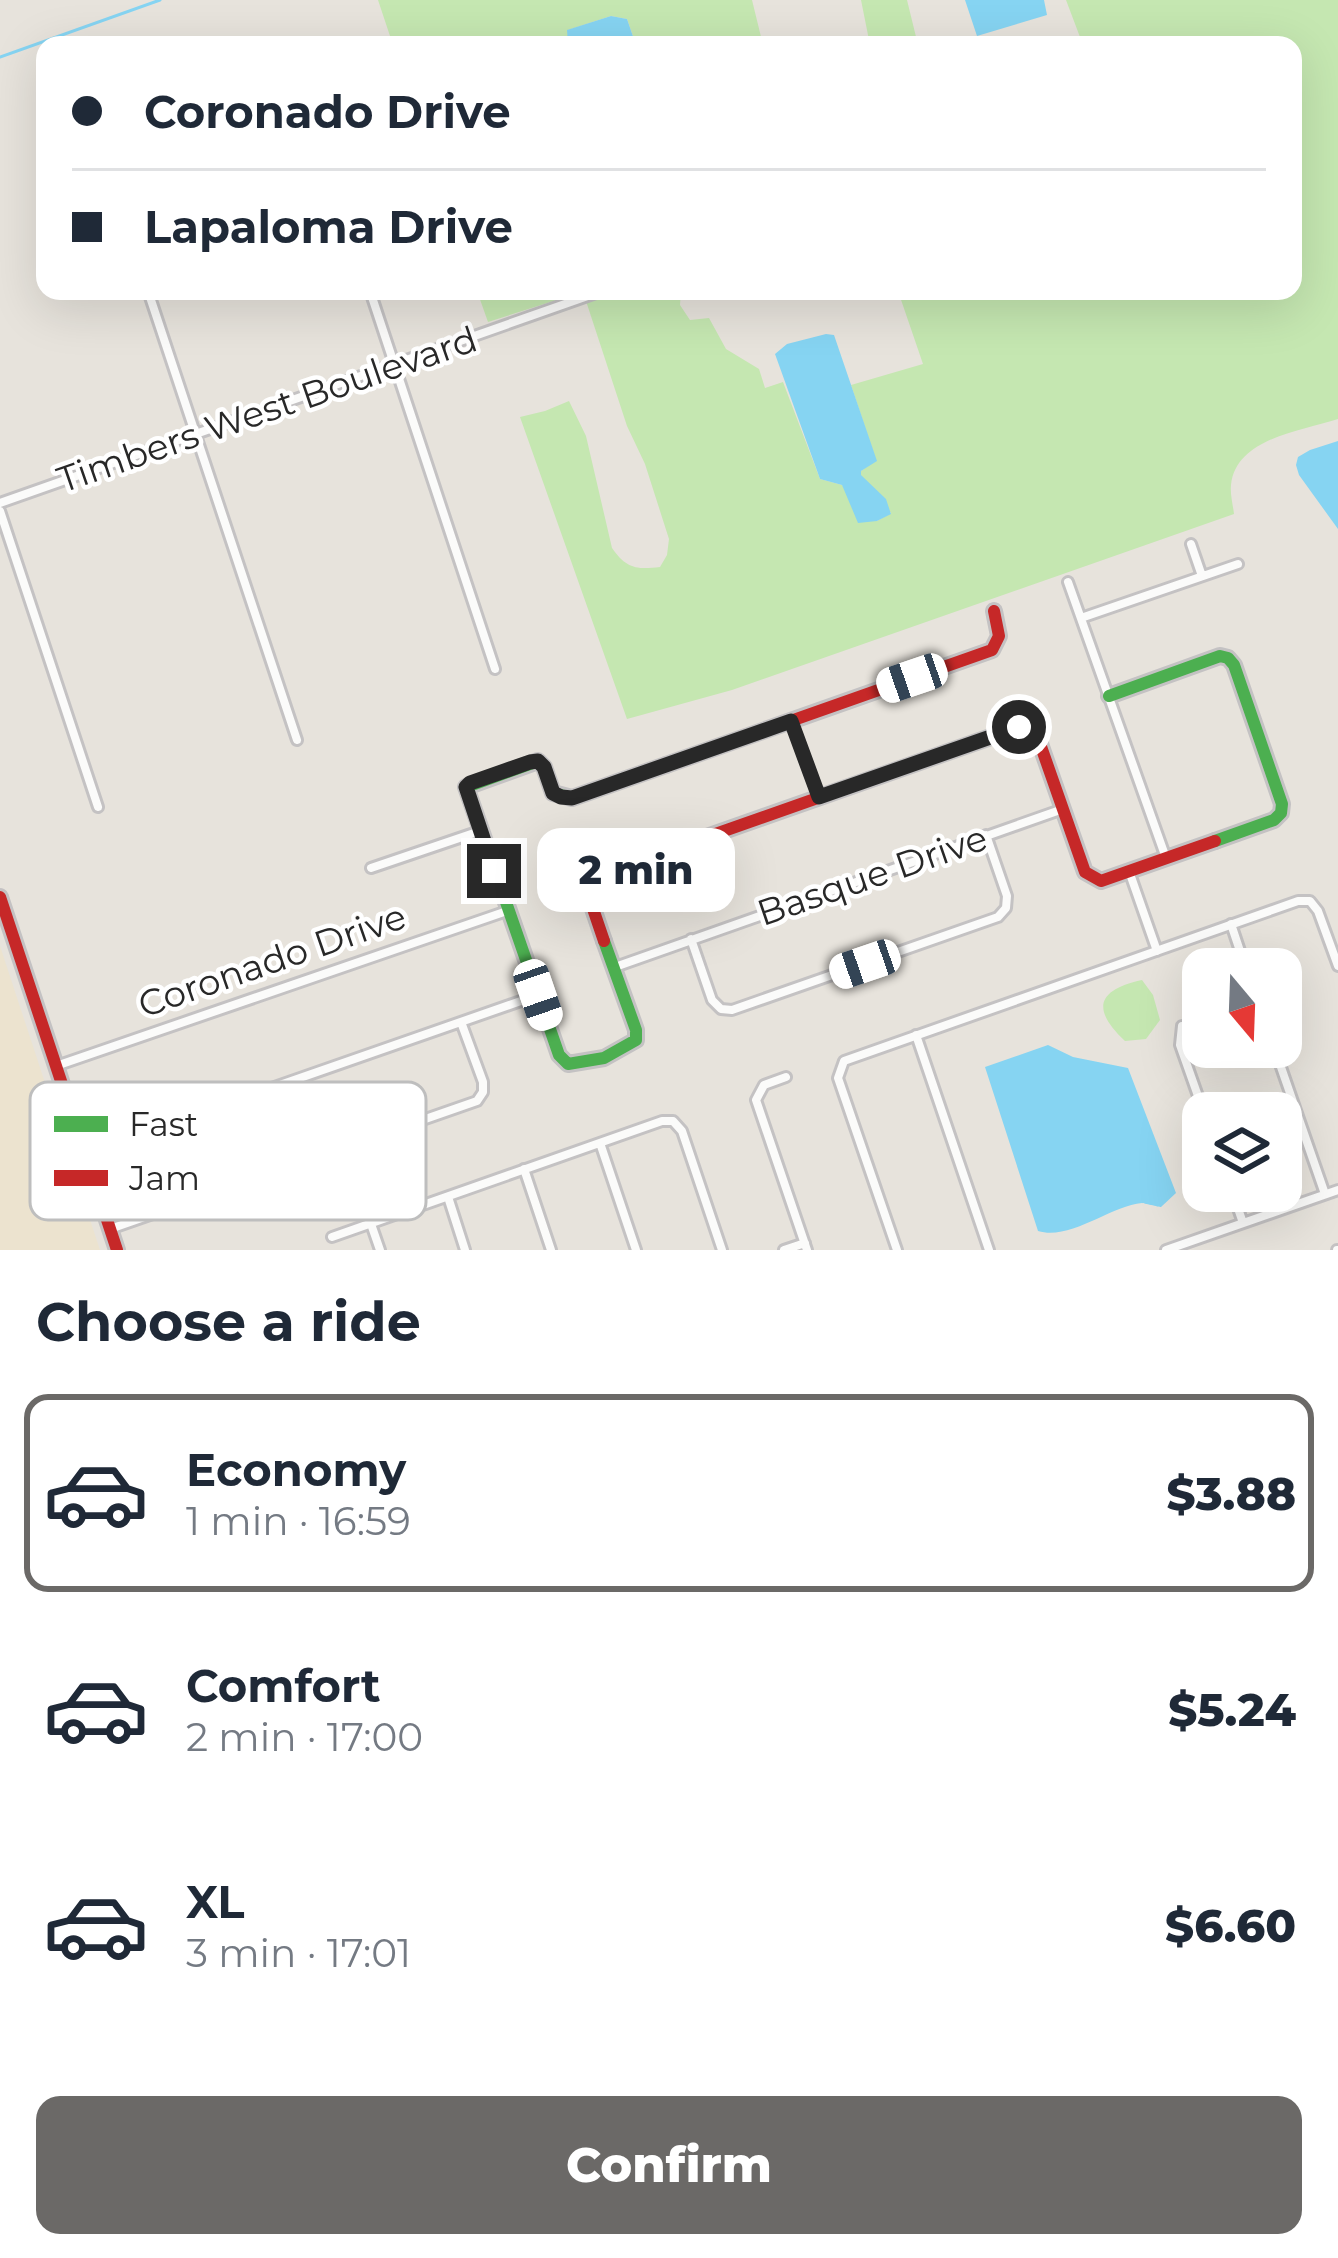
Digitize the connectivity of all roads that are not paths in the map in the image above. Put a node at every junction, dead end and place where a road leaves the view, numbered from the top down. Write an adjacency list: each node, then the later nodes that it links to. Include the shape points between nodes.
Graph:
1 (151, 300): 5 (street)
2 (373, 300): 4 (street)
3 (576, 300): 4 (street, Timbers West Boulevard)
4 (394, 364): 5 (street, Timbers West Boulevard); 13 (street)
5 (196, 435): 6 (street, Timbers West Boulevard); 16 (street)
6 (0, 507): 18 (street)
7 (1191, 544): 9 (street)
8 (1238, 564): 9 (street)
9 (1202, 576): 12 (street)
10 (1068, 582): 12 (street)
11 (994, 611): 15 (street, via 1001,632 992,650)
12 (1081, 618): 14 (street)
13 (495, 669)
14 (1109, 696): 22 (street); 22 (street, via 1220,656 1234,665 1281,813)
15 (791, 721): 17 (street); 20 (street, via 572,798 553,793 538,761 470,783)
16 (297, 740)
17 (819, 797): 19 (street, via 1019,727 1038,738); 32 (street, via 596,876 589,897)
18 (98, 807)
19 (1063, 808): 21 (street, Basque Drive); 24 (street, via 1085,872 1101,880)
20 (480, 831): 23 (street); 26 (street)
21 (986, 835): 28 (street, Basque Drive); 28 (street, via 1007,896 998,917 732,1010 712,1000)
22 (1166, 859): 24 (street)
23 (371, 868)
24 (1129, 871): 30 (street)
25 (1, 902): 38 (street)
26 (507, 911): 33 (street); 38 (street, Coronado Drive)
27 (1231, 924): 29 (street); 30 (street); 31 (street, via 1310,901)
28 (691, 939): 32 (street, Basque Drive)
29 (1239, 948)
30 (1157, 951): 36 (street)
31 (1338, 966)
32 (615, 967): 33 (street, via 636,1030 630,1047 568,1064)
33 (538, 995): 34 (street)
34 (461, 1022): 42 (street); 43 (street, via 483,1092)
35 (1182, 1026): 37 (street)
36 (916, 1035): 67 (street, via 844,1060 838,1078); 68 (street)
37 (1182, 1051)
38 (56, 1066): 41 (street)
39 (1281, 1068): 47 (street)
40 (786, 1077): 58 (street, via 764,1085 756,1100)
41 (61, 1082)
42 (289, 1082)
43 (426, 1119)
44 (600, 1143): 45 (street); 64 (street); 65 (street, via 674,1121)
45 (524, 1169): 48 (street); 63 (street)
46 (1338, 1190): 47 (street)
47 (1325, 1194): 54 (street)
48 (448, 1197): 49 (street); 62 (street)
49 (426, 1205)
50 (1239, 1212): 54 (street)
51 (107, 1220): 56 (street)
52 (136, 1220): 56 (street)
53 (382, 1220): 55 (street)
54 (1243, 1223): 59 (street)
55 (371, 1224): 57 (street); 61 (street)
56 (110, 1229): 60 (street)
57 (332, 1237)
58 (806, 1246): 66 (street)
59 (1179, 1248): 69 (street)
60 (117, 1250)
61 (380, 1250)
62 (465, 1250)
63 (550, 1250)
64 (636, 1250)
65 (722, 1250)
66 (784, 1250)
67 (897, 1250)
68 (989, 1250)
69 (1166, 1250)

